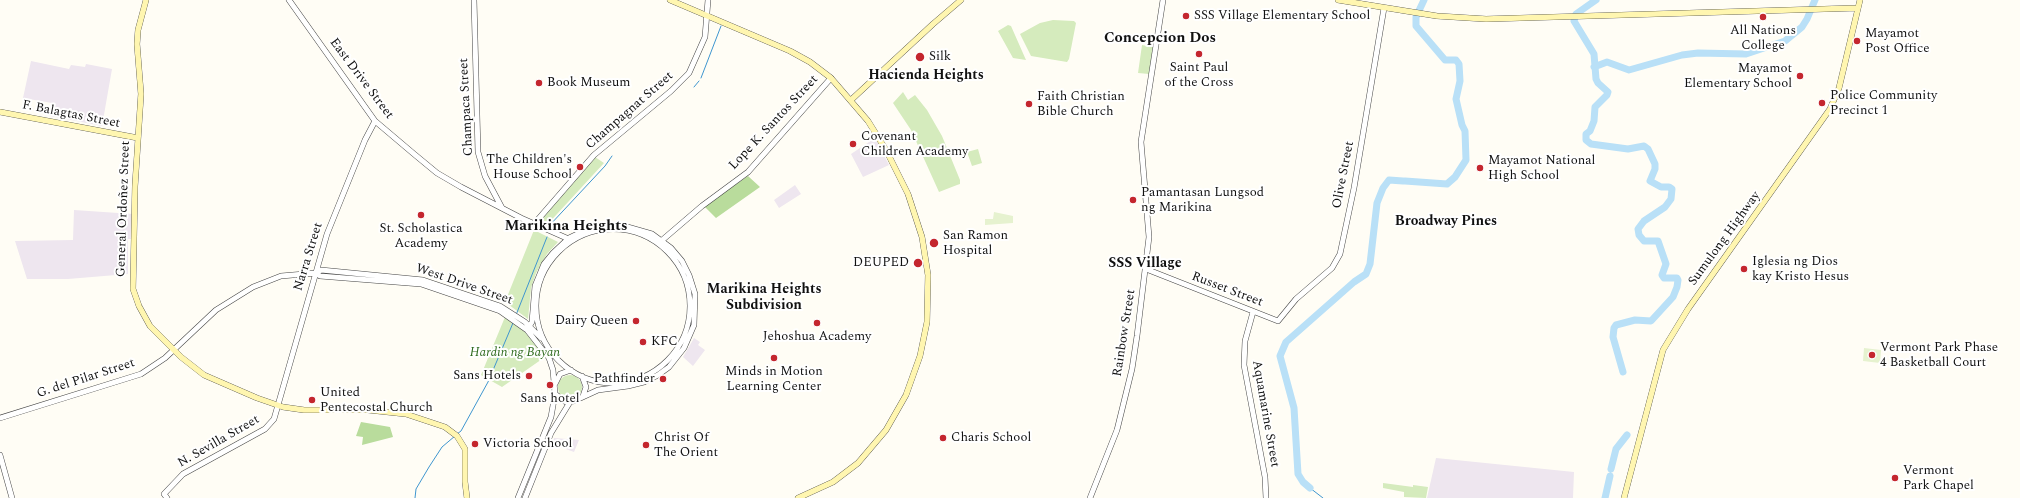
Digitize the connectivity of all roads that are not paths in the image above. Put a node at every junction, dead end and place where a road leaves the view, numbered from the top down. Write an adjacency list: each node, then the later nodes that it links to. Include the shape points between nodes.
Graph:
1 (146, 0): 17 (main road, General Ordoñez Street, via 138,30 141,89)
2 (289, 0): 16 (street, East Drive Street)
3 (474, 0): 18 (street, Champaca Street, via 478,152 485,176)
4 (670, 0): 12 (main road)
5 (708, 0): 12 (street, Champagnat Street)
6 (961, 0): 14 (main road)
7 (1163, 0): 22 (street, Rainbow Street, via 1141,142 1149,221)
8 (1338, 0): 10 (main road)
9 (1860, 0): 11 (main road, Sumulong Highway)
10 (1384, 8): 11 (main road, via 1437,16 1486,19); 25 (street, Olive Street, via 1362,144 1340,254 1332,268 1296,299)
11 (1858, 8): 48 (main road, Sumulong Highway, via 1839,88 1830,109 1685,313 1663,350)
12 (706, 15): 13 (main road, via 790,51); 19 (street, Champagnat Street, via 705,36 690,73 594,155)
13 (831, 78): 14 (main road); 21 (street, Lope K. Santos Street, via 748,172)
14 (851, 100): 40 (main road, via 886,150 914,209 926,253 927,322 920,356 908,389 886,430 848,472)
15 (0, 112): 17 (main road, F. Balagtas Street)
16 (375, 121): 18 (street, East Drive Street, via 437,172 461,188); 23 (street, Narra Street, via 368,131 341,195)
17 (138, 138): 29 (main road, General Ordoñez Street, via 132,240 133,289 150,326)
18 (502, 208): 19 (street, East Drive Street)
19 (534, 224): 20 (street, East Drive Street)
20 (571, 240): 21 (street, via 602,228 631,227); 26 (street, via 557,254 543,278 536,302); 27 (street, via 553,252 540,272 533,294)
21 (661, 241): 31 (street, via 678,266 689,293 689,321 680,344 662,366 637,380 606,383); 34 (street, via 682,261 693,286 695,313 689,339 673,363 654,377 628,386 598,390)
22 (1146, 269): 24 (street, Russet Street); 46 (street, Rainbow Street, via 1138,336 1124,401 1116,430)
23 (315, 273): 27 (street, West Drive Street, via 321,270 418,279 500,306); 29 (street, West Drive Street, via 281,276 253,287 216,310); 36 (street, Narra Street)
24 (1253, 312): 25 (street, Russet Street); 47 (street, Aquamarine Street, via 1245,341 1244,365 1265,477)
25 (1278, 321)
26 (538, 324): 27 (street); 28 (street)
27 (530, 329): 28 (street); 32 (street, via 549,358)
28 (541, 338): 30 (street, via 553,355)
29 (173, 350): 36 (main road, General Ordoñez Street, via 212,379); 37 (street, G. del Pilar Street, via 152,368 140,374)
30 (571, 370): 31 (street); 32 (street, via 560,374)
31 (582, 376): 34 (street, via 586,387)
32 (555, 384): 33 (street)
33 (555, 394): 35 (street); 43 (street, via 551,417)
34 (582, 397): 35 (street)
35 (570, 402): 44 (street, via 551,433)
36 (279, 405): 39 (street, N. Sevilla Street, via 268,427 183,474); 42 (main road, General Ordoñez Street, via 315,411 368,410 406,414 435,422 456,434 465,449 464,482)
37 (0, 418)
38 (0, 455): 41 (street)
39 (166, 496)
40 (806, 497): 45 (main road)
41 (12, 498)
42 (467, 498)
43 (518, 498)
44 (525, 498)
45 (798, 498)
46 (1090, 498)
47 (1266, 498)
48 (1624, 498)

